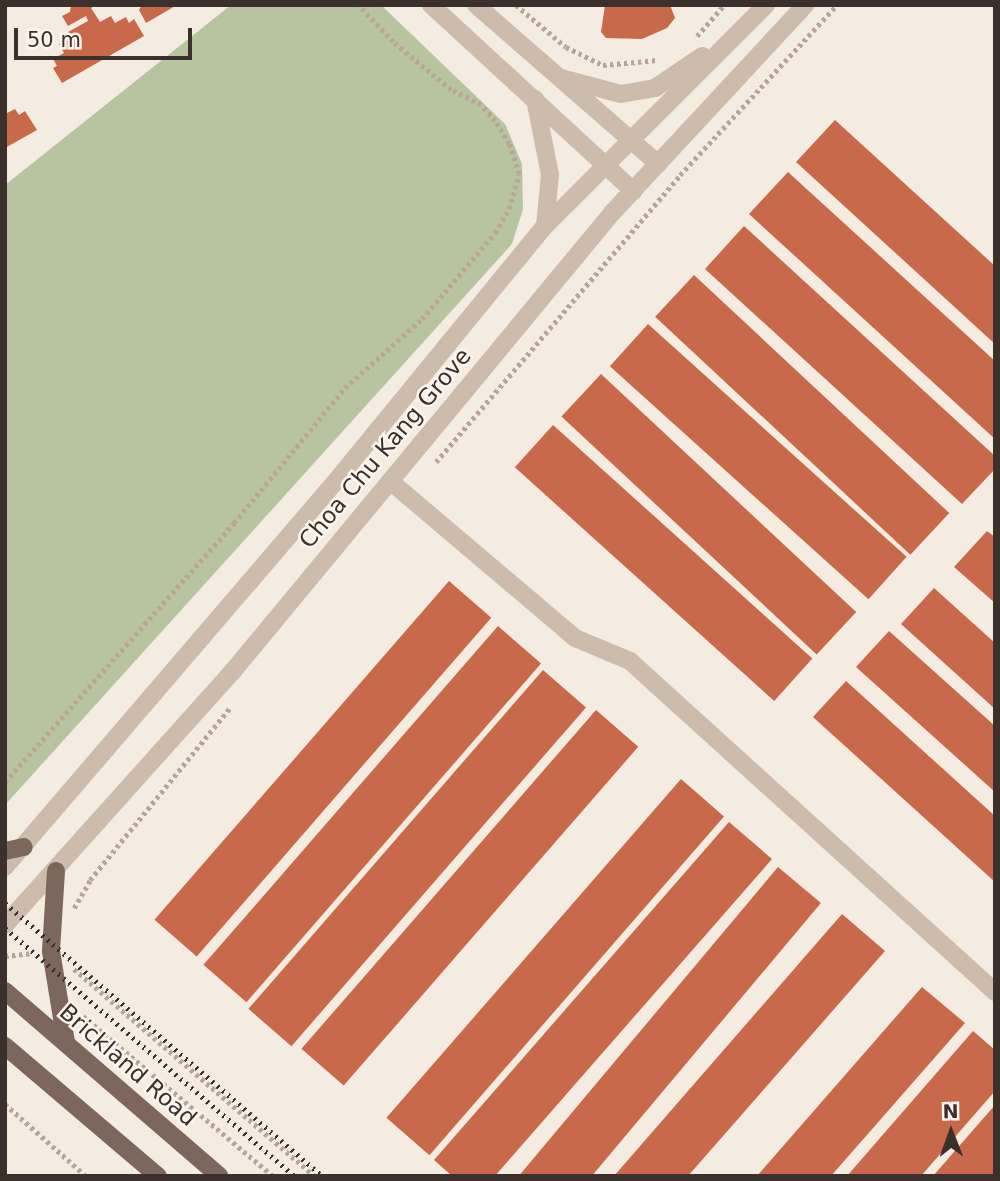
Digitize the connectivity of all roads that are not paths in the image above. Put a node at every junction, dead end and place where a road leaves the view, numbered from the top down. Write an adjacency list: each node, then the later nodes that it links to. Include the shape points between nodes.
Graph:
1 (431, 5): 7 (street)
2 (476, 5): 6 (street)
3 (766, 5): 5 (street, Choa Chu Kang Grove)
4 (806, 5): 10 (street, Choa Chu Kang Grove)
5 (740, 31): 6 (street, via 655,88 608,94); 8 (street, Choa Chu Kang Grove)
6 (554, 76): 8 (street)
7 (535, 98): 9 (street); 12 (street, via 550,175)
8 (628, 140): 9 (street, Choa Chu Kang Grove); 10 (street)
9 (605, 164): 11 (street); 12 (street, Choa Chu Kang Grove)
10 (657, 164): 11 (street, Choa Chu Kang Grove)
11 (633, 191): 13 (street, Choa Chu Kang Grove)
12 (545, 226): 14 (street, Choa Chu Kang Grove, via 336,481)
13 (390, 481): 17 (street, Choa Chu Kang Grove, via 233,671); 20 (street, via 575,638 630,661)
14 (24, 847): 15 (main road); 16 (street, Choa Chu Kang Grove)
15 (5, 851)
16 (5, 867)
17 (56, 871): 18 (street, Choa Chu Kang Grove); 21 (main road, via 51,951)
18 (5, 925)
19 (5, 991): 21 (main road, Brickland Road)
20 (995, 992)
21 (65, 1043): 24 (main road, Brickland Road)
22 (5, 1046): 23 (main road)
23 (158, 1176)
24 (219, 1176)

